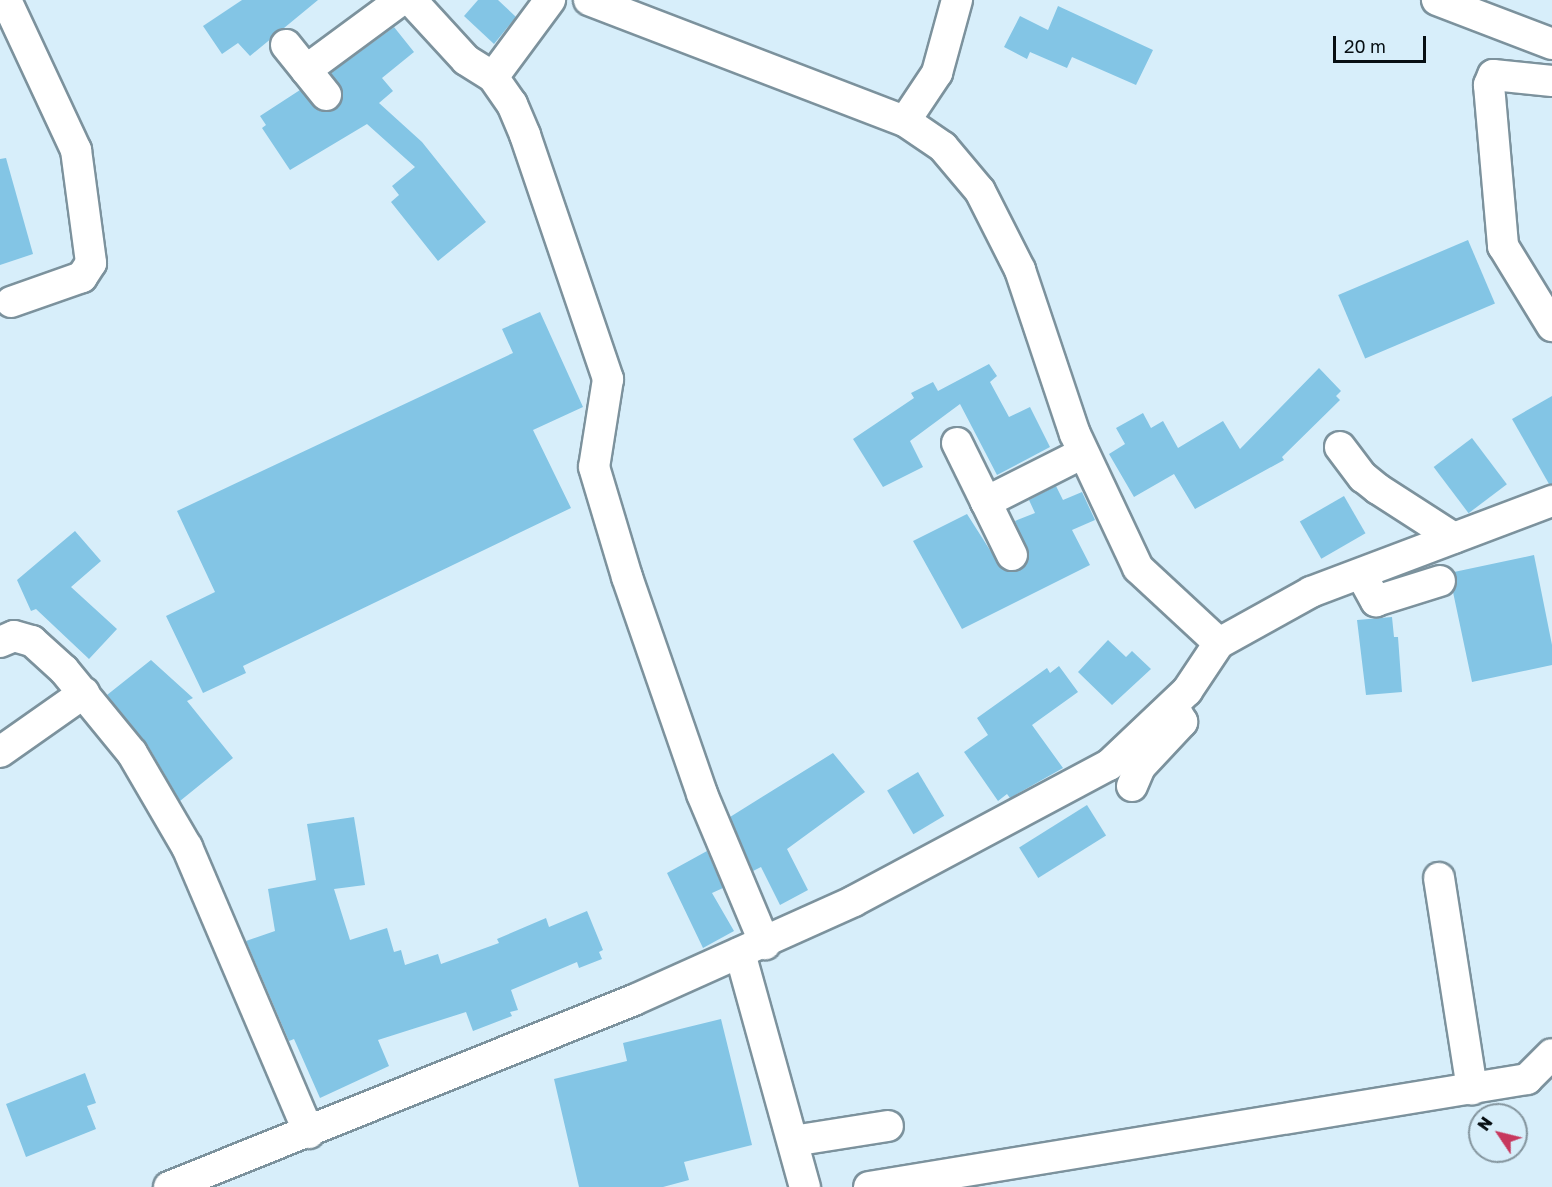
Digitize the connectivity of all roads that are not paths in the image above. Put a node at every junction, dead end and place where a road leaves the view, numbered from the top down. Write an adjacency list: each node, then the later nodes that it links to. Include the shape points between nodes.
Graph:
1 (401, 0): 10 (street)
2 (411, 0): 11 (street, via 466,60)
3 (550, 0): 11 (street)
4 (589, 0): 14 (street)
5 (957, 0): 14 (street, via 936,73)
6 (1437, 0): 8 (street)
7 (6, 2): 15 (street, via 76,150 91,263 82,277)
8 (1552, 44)
9 (286, 45): 10 (street)
10 (306, 70): 13 (street)
11 (493, 77): 33 (street, via 512,104 525,135 608,379 594,467 627,578)
12 (1552, 81): 16 (street, via 1493,75 1489,85 1503,246)
13 (326, 95)
14 (905, 121): 19 (street, via 943,147 980,190 1020,270)
15 (11, 302)
16 (1552, 326)
17 (957, 443): 21 (street)
18 (1340, 447): 22 (street, via 1362,477)
19 (1083, 453): 21 (street); 27 (street, via 1138,568)
20 (1552, 501): 22 (street)
21 (986, 502): 23 (street)
22 (1454, 538): 24 (street)
23 (1012, 555)
24 (1362, 576): 25 (street, via 1376,601); 27 (street, via 1311,592)
25 (1440, 581)
26 (0, 642): 28 (street, via 15,636 32,641)
27 (1219, 643): 29 (street)
28 (84, 693): 30 (street); 38 (street, via 132,753 187,848)
29 (1172, 705): 31 (street, via 1182,722 1140,767); 33 (street, via 1109,765 943,856)
30 (0, 752)
31 (1132, 786)
32 (1439, 878): 36 (street)
33 (753, 948): 38 (street); 39 (street)
34 (1552, 1054): 35 (street)
35 (1540, 1079): 36 (street)
36 (1472, 1089): 42 (street)
37 (888, 1126): 39 (street)
38 (309, 1133): 40 (street)
39 (792, 1141): 41 (street)
40 (169, 1187)
41 (805, 1187)
42 (869, 1187)

